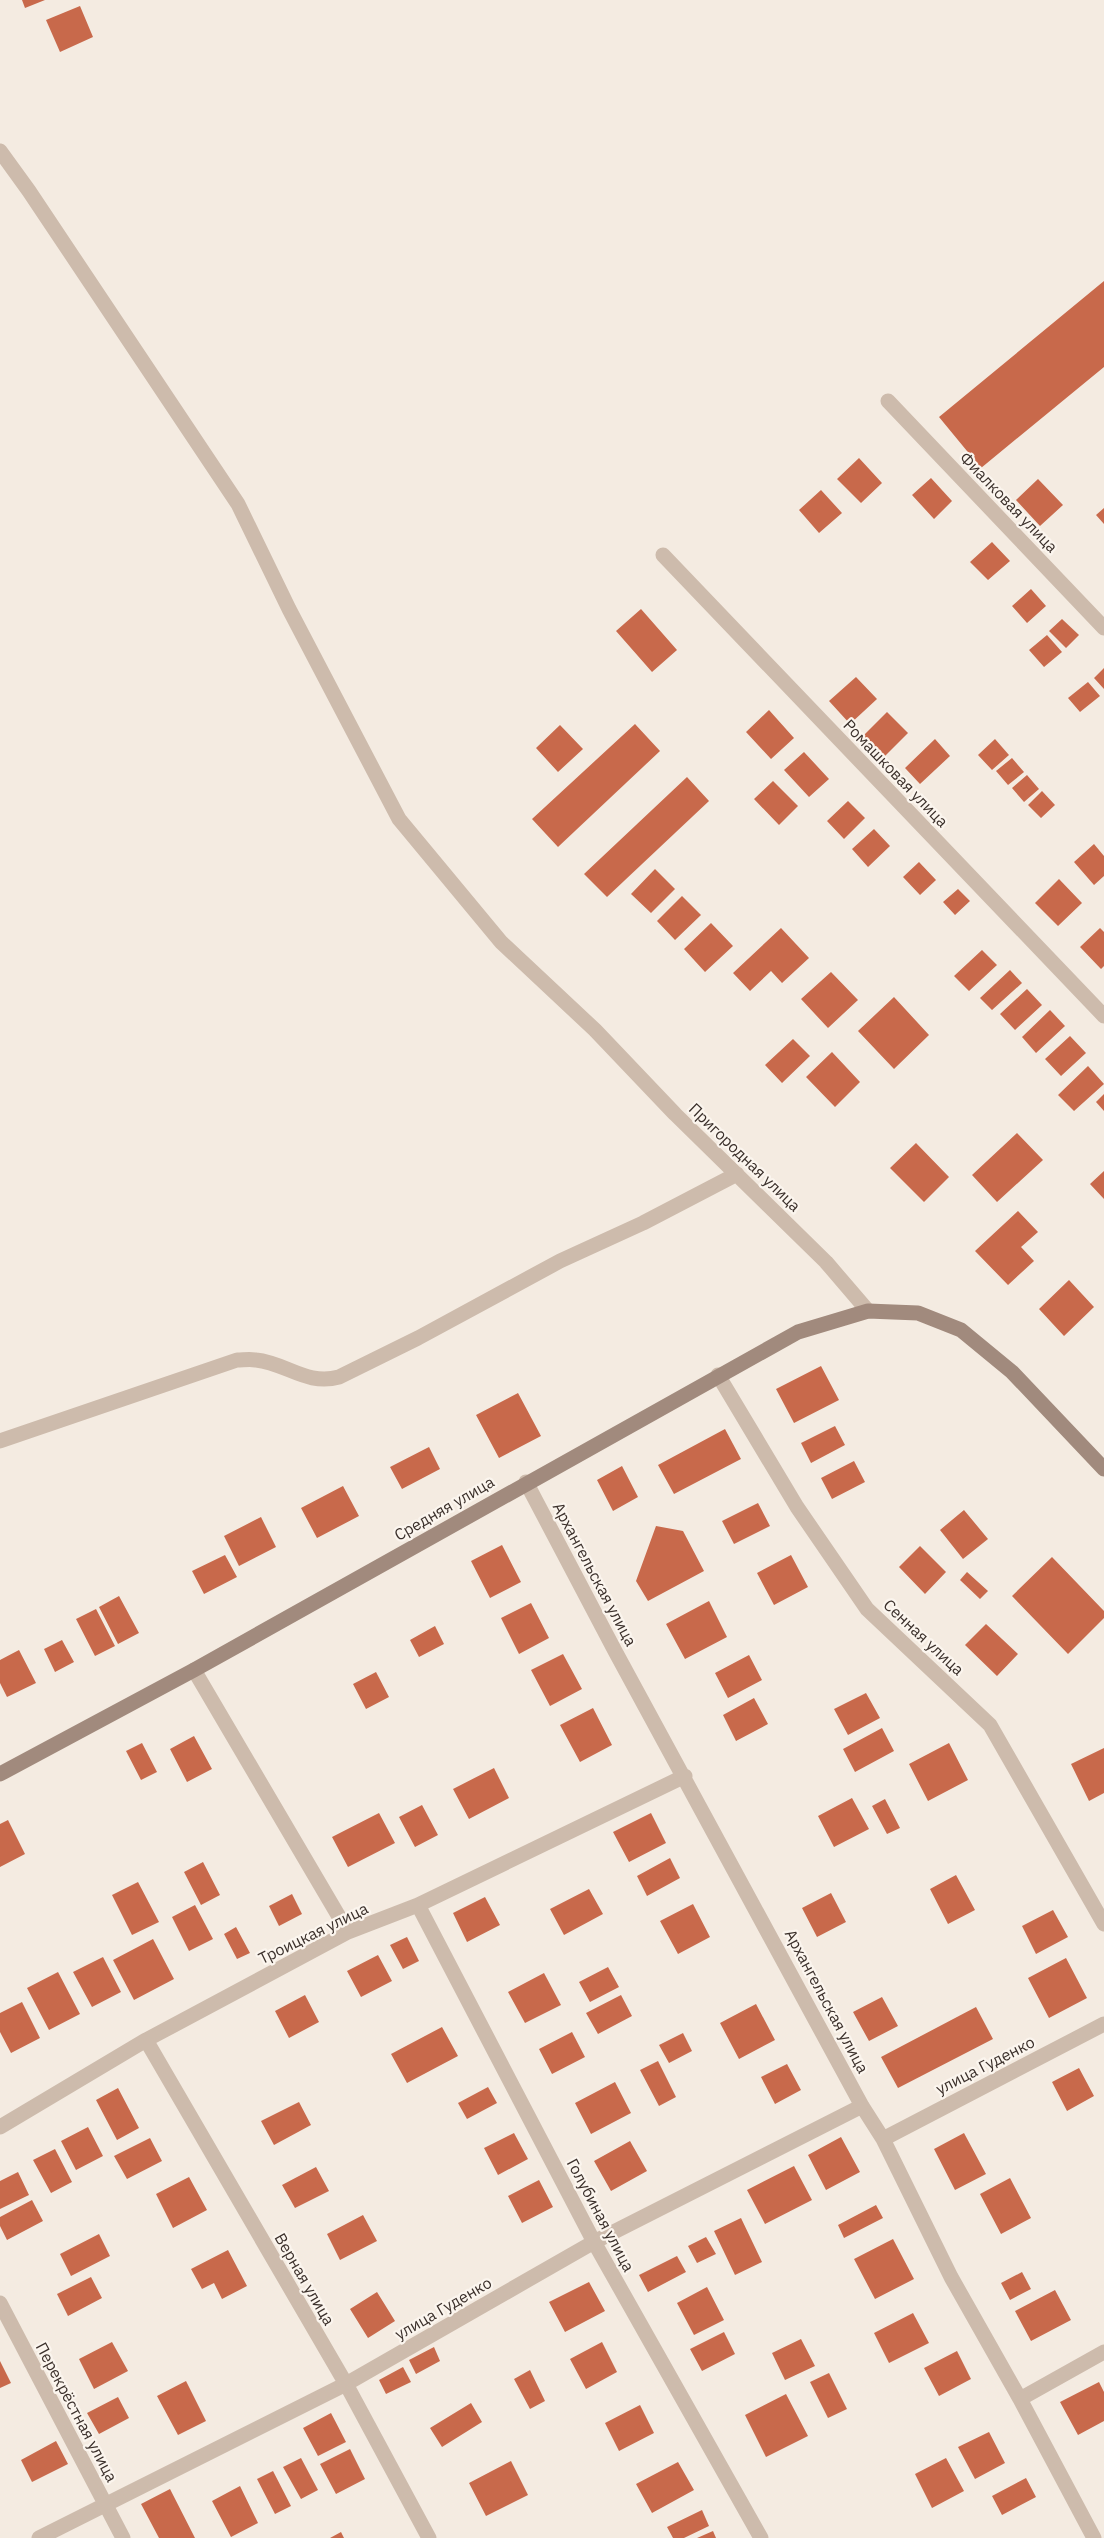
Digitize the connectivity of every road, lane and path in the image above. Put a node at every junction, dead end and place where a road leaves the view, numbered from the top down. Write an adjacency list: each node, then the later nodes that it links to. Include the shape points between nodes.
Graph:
1 (0, 151): 6 (street, Пригородная улица, via 238,504 288,609 399,819 501,942 596,1030)
2 (888, 400): 4 (street, Фиалковая улица)
3 (663, 555): 5 (street, Ромашковая улица)
4 (1104, 628)
5 (1104, 1016)
6 (737, 1174): 7 (street, Пригородная улица, via 826,1262); 9 (street, via 339,1377 325,1381 257,1360 237,1360)
7 (868, 1311): 8 (street, Средняя улица, via 798,1332); 10 (street, Средняя улица, via 918,1313 961,1330 1012,1372)
8 (718, 1375): 11 (street, Средняя улица); 16 (street, Сенная улица, via 867,1609 990,1725)
9 (0, 1441)
10 (1104, 1469)
11 (526, 1482): 12 (street, Средняя улица); 14 (street, Архангельская улица)
12 (194, 1670): 13 (street, Средняя улица); 17 (street)
13 (0, 1774)
14 (685, 1776): 15 (street, Троицкая улица); 20 (street, Архангельская улица)
15 (418, 1905): 17 (street, Троицкая улица); 23 (street, Голубиная улица)
16 (1104, 1924)
17 (348, 1932): 19 (street, Троицкая улица)
18 (1104, 2024): 22 (street, улица Гуденко)
19 (146, 2040): 21 (street, Троицкая улица); 26 (street, Верная улица)
20 (862, 2106): 22 (street, Архангельская улица); 23 (street, улица Гуденко)
21 (0, 2127)
22 (883, 2139): 27 (street, Архангельская улица, via 951,2277)
23 (594, 2242): 26 (street, улица Гуденко); 32 (street, Голубиная улица)
24 (0, 2303): 28 (street, Перекрёстная улица)
25 (1104, 2352): 27 (street)
26 (346, 2385): 28 (street, улица Гуденко); 31 (street, Верная улица)
27 (1020, 2399): 33 (street, Архангельская улица)
28 (104, 2503): 29 (street, улица Гуденко); 30 (street, Перекрёстная улица)
29 (39, 2538)
30 (123, 2538)
31 (429, 2538)
32 (761, 2538)
33 (1094, 2538)

